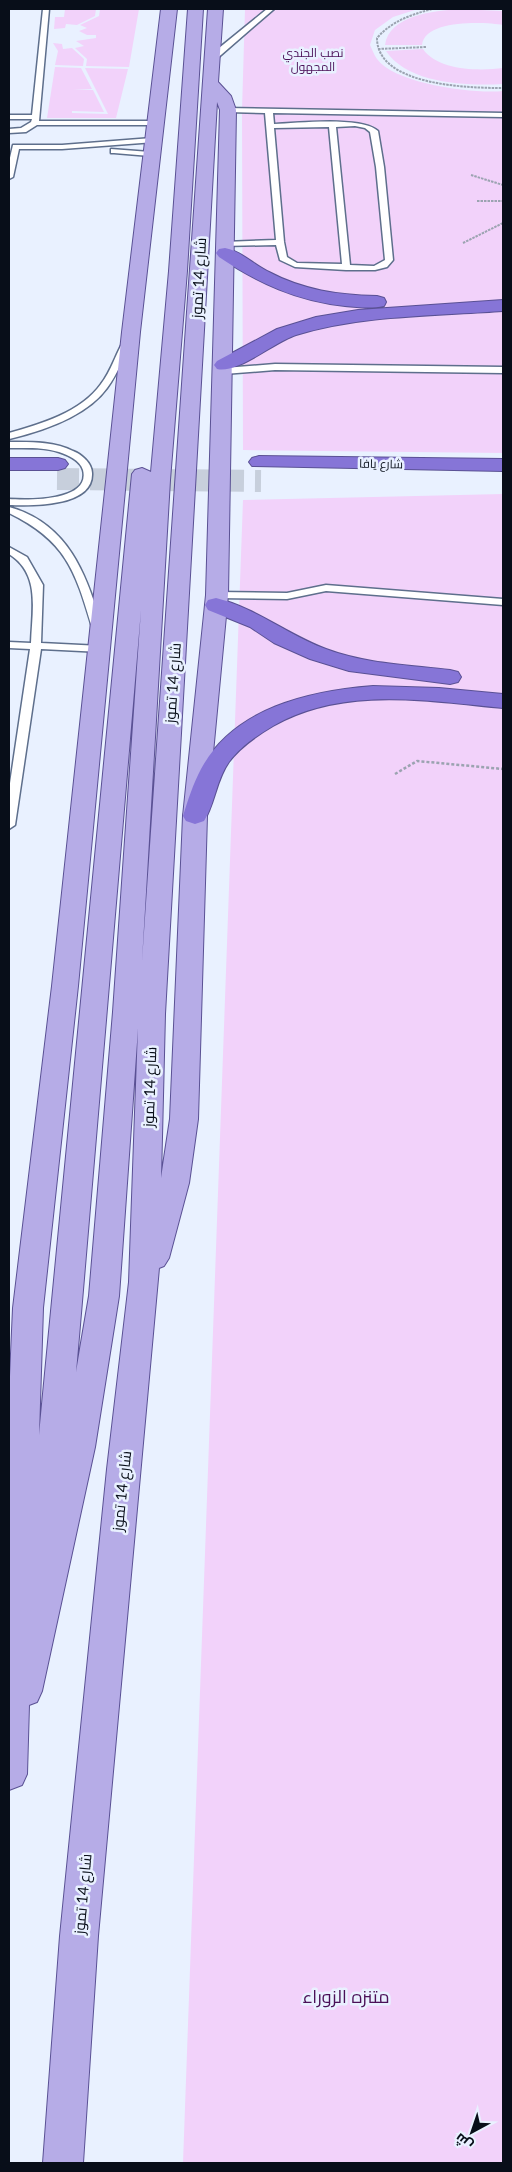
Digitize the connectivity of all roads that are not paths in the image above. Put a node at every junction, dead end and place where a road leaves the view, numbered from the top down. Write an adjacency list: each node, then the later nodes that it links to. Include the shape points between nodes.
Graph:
1 (46, 9): 13 (lane)
2 (169, 9): 17 (main road)
3 (195, 9): 6 (main road, شارع 14 تموز)
4 (215, 9): 7 (main road, شارع 14 تموز)
5 (271, 9): 7 (lane)
6 (194, 34): 48 (main road, شارع 14 تموز, via 104,1296 79,1447); 48 (main road, via 181,49 57,1413)
7 (210, 59): 8 (main road, شارع 14 تموز)
8 (209, 82): 9 (main road, via 223,96); 47 (main road, شارع 14 تموز, via 152,1014)
9 (228, 110): 10 (lane); 22 (main road)
10 (270, 112): 11 (lane); 15 (lane)
11 (503, 115)
12 (9, 117): 13 (lane)
13 (36, 120): 16 (lane, via 23,130); 17 (lane)
14 (332, 124): 15 (lane); 23 (lane); 23 (lane, via 367,126 374,131 380,167 389,260 375,268)
15 (270, 126): 21 (lane)
16 (9, 131)
17 (152, 139): 19 (lane); 19 (lane, via 123,151); 26 (main road)
18 (12, 147): 19 (lane); 20 (lane)
19 (62, 147)
20 (9, 177)
21 (280, 242): 22 (lane); 23 (lane, via 284,258 295,265)
22 (224, 249): 24 (highway, via 269,282 294,292 330,299 414,301); 27 (main road)
23 (346, 268)
24 (503, 295)
25 (503, 305): 27 (highway, via 358,316 316,323 284,333)
26 (131, 332): 29 (lane, via 111,377 96,394 46,424); 42 (main road)
27 (224, 368): 28 (lane); 38 (main road)
28 (503, 370)
29 (9, 436)
30 (9, 445): 35 (lane, via 64,450 84,462 88,472 83,487 61,500 31,504)
31 (9, 464): 33 (highway, via 57,472)
32 (503, 465): 34 (highway, شارع يافا, via 260,472)
33 (9, 479)
34 (503, 483)
35 (9, 502)
36 (9, 510): 42 (lane, via 46,530 70,554 84,581)
37 (9, 550): 41 (lane, via 24,559 38,585)
38 (217, 600): 39 (lane, via 287,596 326,588); 43 (highway, via 282,638 357,666); 45 (main road)
39 (503, 602)
40 (9, 645): 41 (lane)
41 (36, 646): 42 (lane); 46 (lane)
42 (101, 646): 48 (main road, via 28,1308)
43 (503, 683)
44 (503, 701): 45 (highway, via 421,692 362,693 305,702 269,716 235,740 212,769)
45 (195, 816): 47 (main road, via 181,1150 167,1215)
46 (9, 824)
47 (144, 1282): 49 (main road, شارع 14 تموز, via 78,1936)
48 (9, 1768)
49 (63, 2163)

